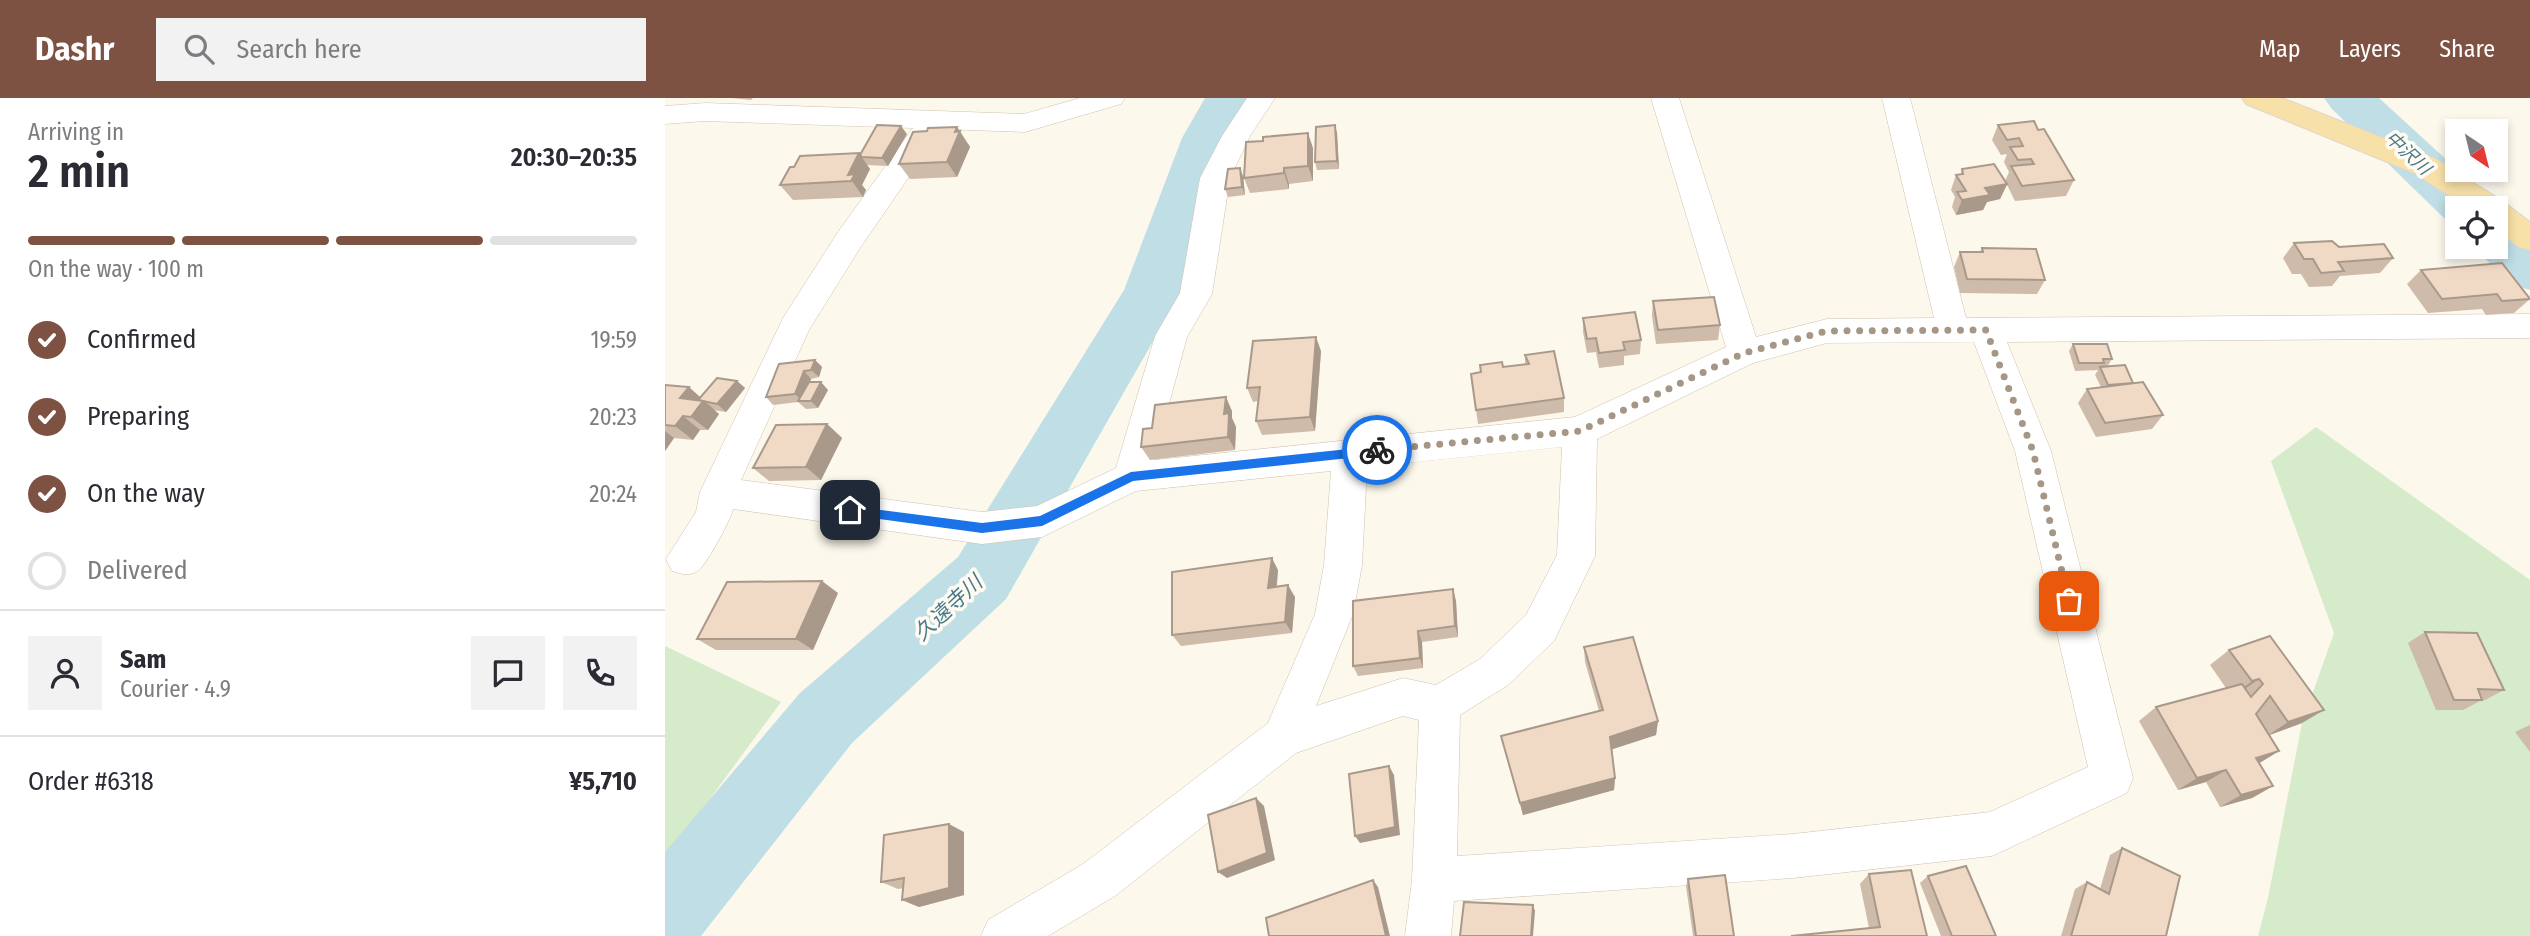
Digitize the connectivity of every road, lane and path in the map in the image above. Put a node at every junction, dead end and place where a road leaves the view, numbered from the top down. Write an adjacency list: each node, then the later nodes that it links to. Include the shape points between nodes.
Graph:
1 (1111, 98): 6 (street)
2 (1261, 98): 17 (street, via 1215,178 1196,294 1171,336)
3 (1665, 98): 14 (street)
4 (1896, 98): 13 (street)
5 (2256, 98): 9 (main road, via 2425,166)
6 (1082, 102): 8 (street, via 1025,122)
7 (665, 115): 8 (street, via 705,112)
8 (933, 121): 18 (street, via 794,327)
9 (2471, 196)
10 (2508, 222): 11 (main road)
11 (2530, 239)
12 (2530, 326): 13 (street)
13 (1970, 330): 14 (street, via 1827,331); 22 (street, via 2033,451 2112,778 1992,834 1793,856)
14 (1744, 353): 15 (street)
15 (1580, 431): 16 (street); 20 (street, via 1576,555 1540,628 1495,672)
16 (1350, 453): 17 (street); 21 (street, via 1343,565 1334,614)
17 (1131, 477): 18 (street, via 1042,521 982,528)
18 (718, 492): 19 (street, via 713,516)
19 (685, 559)
20 (1440, 705): 21 (street, via 1403,697); 22 (street)
21 (1283, 737): 23 (street, via 1099,880)
22 (1434, 880): 24 (street)
23 (1005, 936)
24 (1428, 936)

